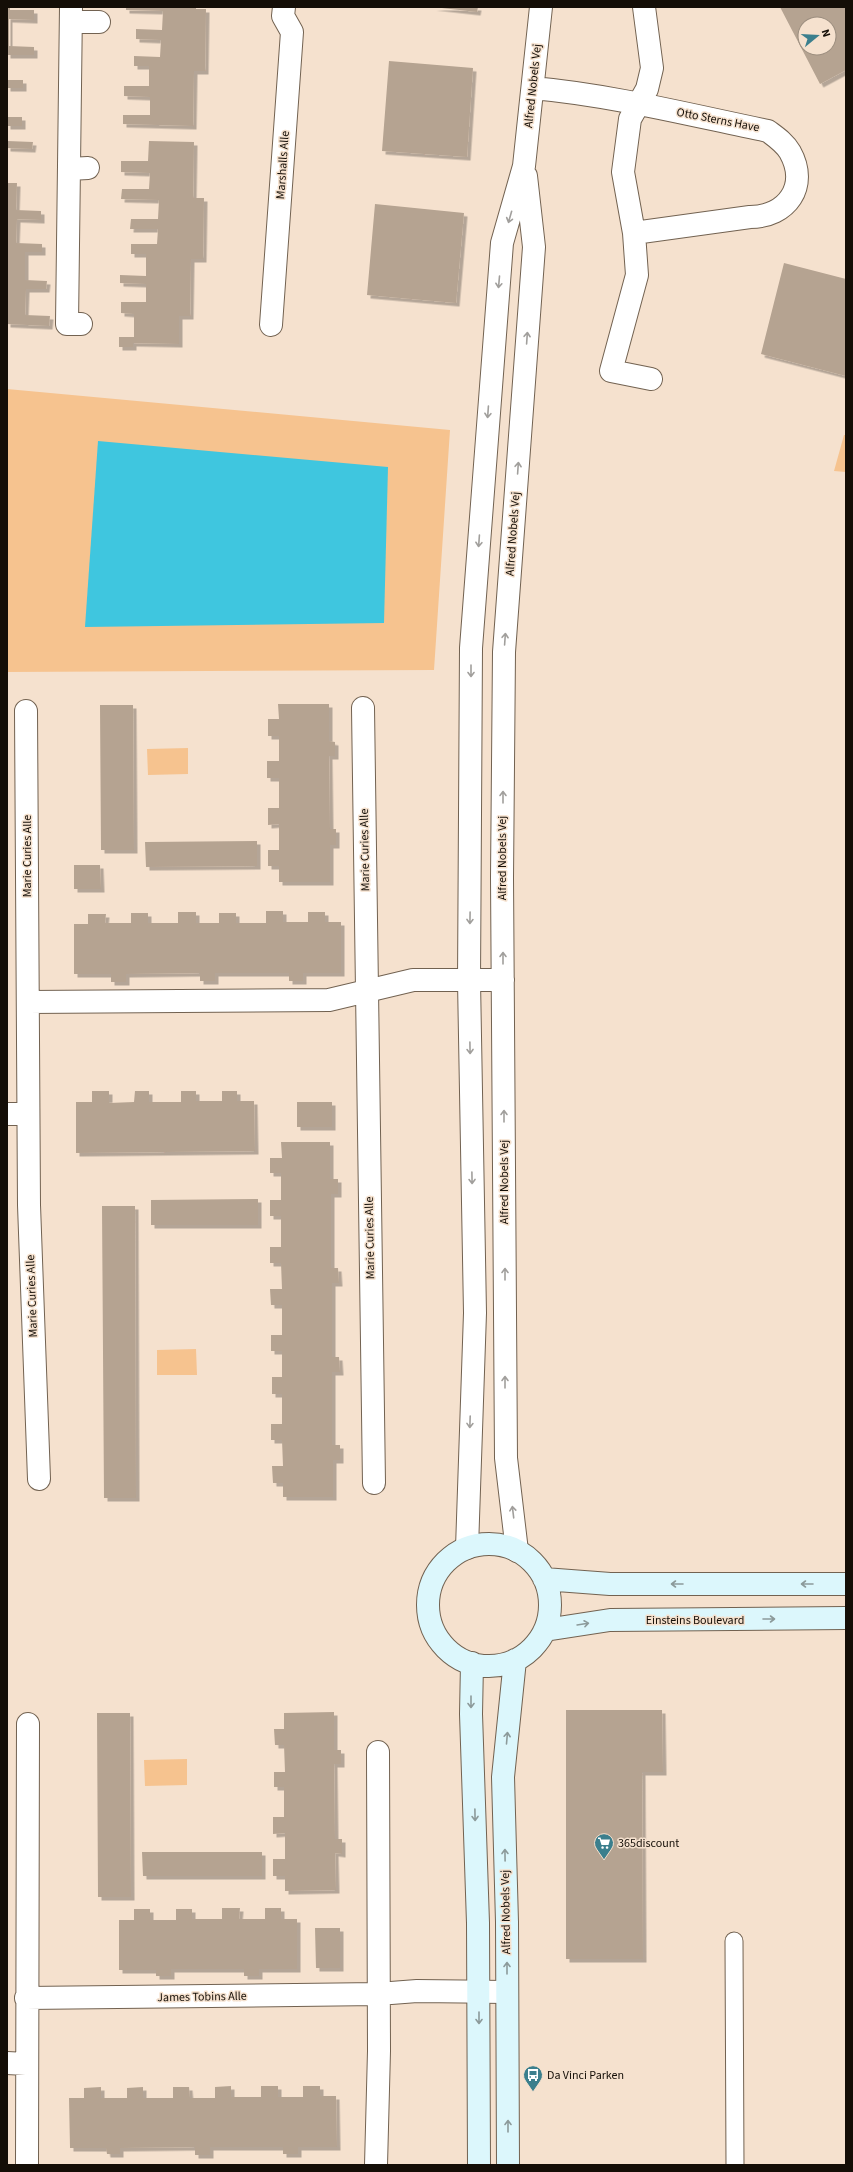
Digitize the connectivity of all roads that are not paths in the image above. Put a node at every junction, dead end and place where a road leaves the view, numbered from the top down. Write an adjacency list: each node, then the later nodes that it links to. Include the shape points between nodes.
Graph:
1 (284, 7): 11 (street, Marshalls Alle, via 283,16 292,32)
2 (541, 7): 6 (street, Alfred Nobels Vej)
3 (644, 7): 7 (street, via 652,68)
4 (71, 15): 5 (street); 10 (street, via 78,168)
5 (99, 22)
6 (532, 88): 7 (street, Otto Sterns Have, via 558,90); 8 (street, Alfred Nobels Vej)
7 (640, 105): 9 (street, via 630,119 623,172); 9 (street, Otto Sterns Have, via 768,131 790,151 796,166 797,184 792,199 778,210 761,217 750,216)
8 (524, 166): 15 (street, Alfred Nobels Vej, one-way to 8, via 504,652 534,247); 16 (street, Alfred Nobels Vej, one-way to 16, via 502,243 471,648)
9 (634, 233): 12 (street, via 637,275 611,372)
10 (74, 324)
11 (271, 325)
12 (651, 379)
13 (363, 708): 17 (street, Marie Curies Alle)
14 (26, 711): 18 (street, Marie Curies Alle)
15 (503, 980): 16 (street); 23 (street, Alfred Nobels Vej, one-way to 15, via 506,1458)
16 (469, 981): 17 (street, via 413,980); 22 (street, Alfred Nobels Vej, one-way to 22, via 475,1313)
17 (367, 992): 18 (street, via 329,1000); 21 (street, Marie Curies Alle)
18 (28, 1002): 19 (street, Marie Curies Alle)
19 (18, 1114): 20 (street, Marie Curies Alle, via 29,1205)
20 (38, 1479)
21 (374, 1484)
22 (467, 1548): 23 (street, via 489,1544); 29 (street, via 444,1564 434,1579 429,1597 429,1615 434,1631 444,1645 456,1656)
23 (517, 1550): 24 (street, via 533,1562)
24 (544, 1579): 25 (street, one-way to 24, via 610,1584); 27 (street, via 550,1596 550,1613)
25 (846, 1584)
26 (846, 1618): 27 (street, Einsteins Boulevard, one-way to 26, via 610,1620)
27 (545, 1630): 28 (street, via 538,1643 528,1653)
28 (515, 1660): 29 (street, via 501,1665 486,1666); 34 (street, Alfred Nobels Vej, one-way to 28, via 503,1777)
29 (472, 1663): 33 (street, one-way to 33, via 471,1714)
30 (28, 1724): 36 (street)
31 (378, 1752): 35 (street)
32 (734, 1941): 42 (lane)
33 (479, 1992): 34 (street, James Tobins Alle); 35 (street, James Tobins Alle, via 417,1991); 40 (street, one-way to 40)
34 (507, 1992): 41 (street, Alfred Nobels Vej, one-way to 34)
35 (378, 1994): 36 (street, James Tobins Alle); 39 (street)
36 (26, 1998): 37 (street)
37 (16, 2063): 38 (street)
38 (27, 2165)
39 (376, 2165)
40 (479, 2165)
41 (508, 2165)
42 (735, 2165)

